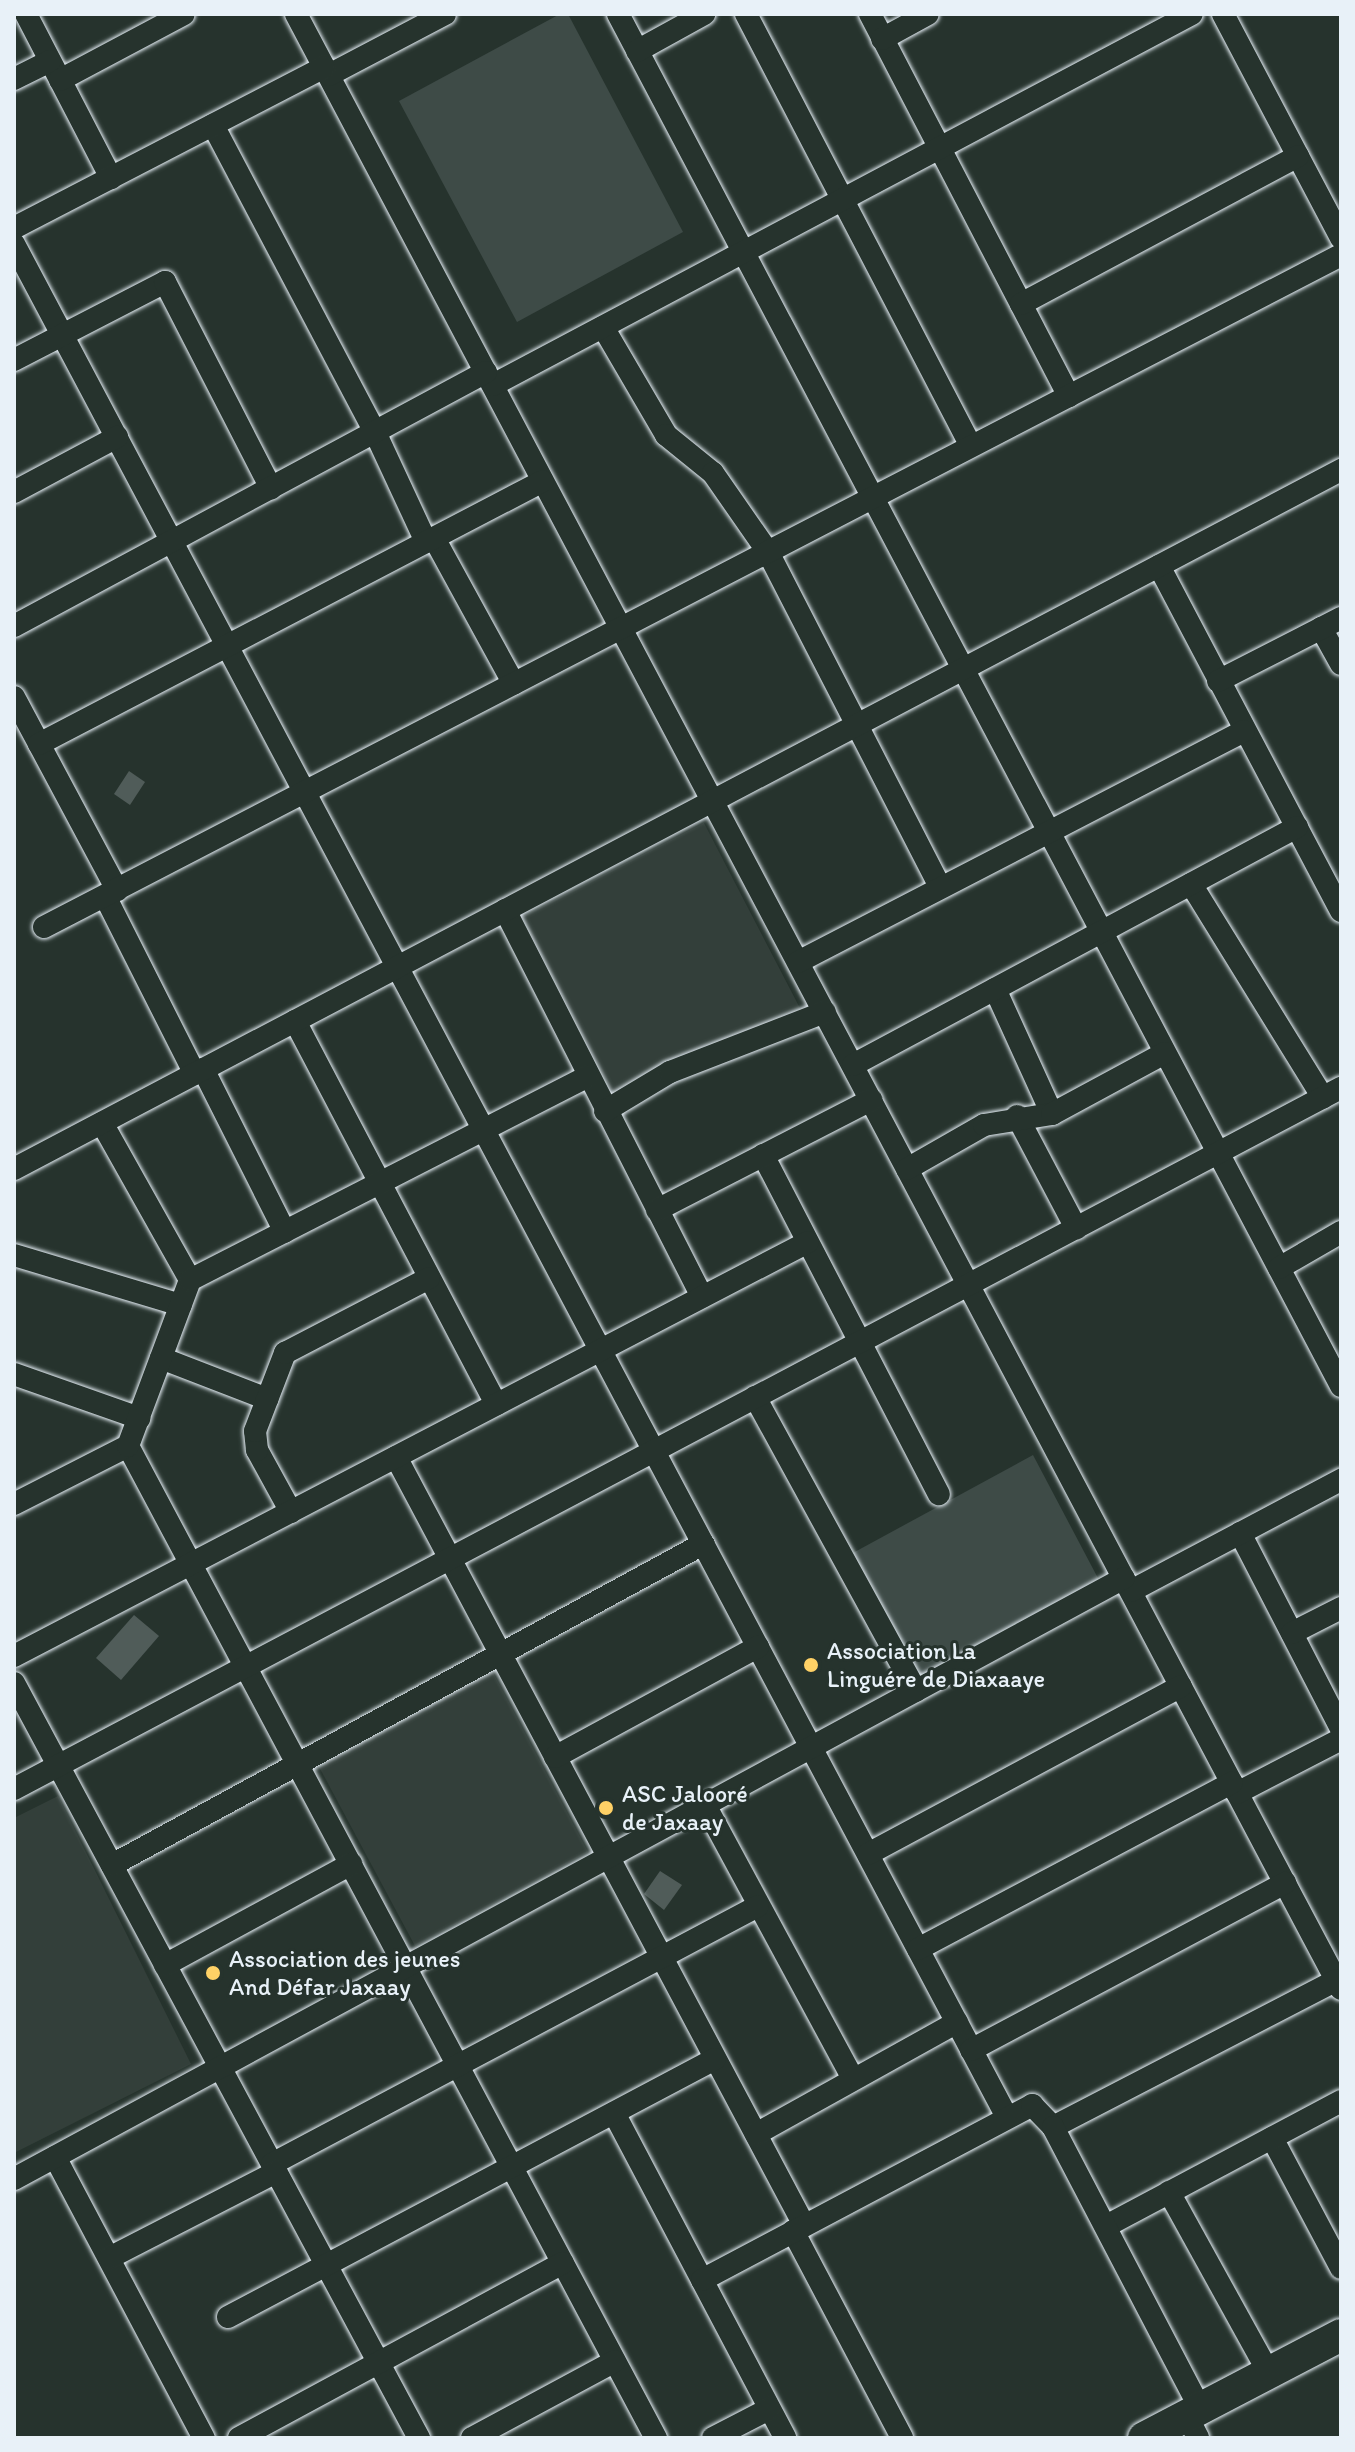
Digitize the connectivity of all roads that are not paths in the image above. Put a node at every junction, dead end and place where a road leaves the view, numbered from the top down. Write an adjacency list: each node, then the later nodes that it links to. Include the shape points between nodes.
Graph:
1 (26, 14): 14 (street)
2 (184, 14): 14 (street)
3 (296, 14): 15 (street)
4 (445, 14): 15 (street)
5 (618, 14): 13 (street)
6 (704, 14): 13 (street)
7 (746, 14): 21 (street)
8 (870, 14): 12 (street)
9 (928, 14): 12 (street)
10 (1192, 14): 18 (street)
11 (1223, 14): 19 (street)
12 (882, 39): 18 (street)
13 (637, 51): 25 (street)
14 (55, 70): 16 (street); 20 (street)
15 (327, 71): 17 (street); 31 (street)
16 (14, 79)
17 (213, 125): 20 (street); 33 (street)
18 (940, 148): 21 (street); 27 (street)
19 (1298, 156): 23 (street); 27 (street)
20 (111, 178): 22 (street)
21 (843, 200): 25 (street); 35 (street)
22 (14, 228)
23 (1341, 238)
24 (14, 244): 29 (street)
25 (743, 252): 28 (street); 40 (street)
26 (1341, 255): 32 (street)
27 (1021, 304): 32 (street)
28 (603, 327): 31 (street); 43 (street, via 666,435 713,473)
29 (62, 335): 30 (street); 34 (street); 38 (street, via 165,282)
30 (14, 360)
31 (489, 379): 33 (street); 37 (street)
32 (1069, 396): 35 (street)
33 (375, 432): 38 (street); 41 (street)
34 (117, 437): 39 (street); 42 (street)
35 (971, 446): 40 (street)
36 (1341, 470): 44 (street)
37 (543, 481): 41 (street); 47 (street)
38 (271, 488): 42 (street)
39 (14, 492)
40 (873, 497): 43 (street); 50 (street)
41 (430, 540): 48 (street); 52 (street)
42 (172, 541): 46 (street); 48 (street)
43 (768, 552): 47 (street); 54 (street)
44 (1159, 566): 50 (street); 51 (street)
45 (1331, 623): 49 (street); 51 (street)
46 (14, 626)
47 (621, 628): 52 (street); 58 (street)
48 (227, 646): 56 (street); 57 (street)
49 (1341, 664)
50 (963, 669): 54 (street); 60 (street)
51 (1218, 681): 55 (street)
52 (514, 684): 57 (street)
53 (14, 697): 56 (street)
54 (857, 725): 58 (street); 62 (street)
55 (1244, 731): 59 (street); 60 (street)
56 (39, 744): 63 (street)
57 (305, 792): 63 (street); 69 (street)
58 (713, 801): 64 (street); 68 (street)
59 (1297, 827): 61 (street); 65 (street)
60 (1049, 831): 62 (street); 67 (street)
61 (1191, 884): 67 (street); 77 (street)
62 (940, 886): 68 (street)
63 (111, 893): 66 (street); 75 (street)
64 (505, 910): 69 (street); 76 (street)
65 (1341, 911)
66 (44, 927)
67 (1102, 932): 70 (street); 73 (street)
68 (798, 962): 71 (street)
69 (397, 967): 72 (street); 83 (street)
70 (995, 989): 74 (street); 80 (street)
71 (825, 1012): 74 (street); 79 (street, via 670,1072)
72 (295, 1021): 75 (street); 88 (street)
73 (1165, 1053): 80 (street); 84 (street)
74 (853, 1065): 78 (street)
75 (199, 1072): 82 (street); 91 (street)
76 (587, 1077): 79 (street); 83 (street)
77 (1332, 1093): 84 (street)
78 (871, 1100): 85 (street); 87 (street)
79 (605, 1111): 89 (street)
80 (1052, 1114): 81 (street)
81 (1017, 1116): 87 (street, via 984,1125); 90 (street)
82 (102, 1123): 86 (street); 97 (street)
83 (484, 1130): 88 (street); 102 (street)
84 (1218, 1153): 90 (street); 95 (street)
85 (763, 1155): 89 (street); 93 (street)
86 (14, 1169)
87 (907, 1169): 98 (street)
88 (379, 1183): 91 (street); 96 (street)
89 (657, 1210): 99 (street)
90 (1076, 1228): 98 (street)
91 (285, 1232): 97 (street)
92 (1341, 1232): 95 (street)
93 (808, 1242): 99 (street); 101 (street)
94 (14, 1255): 100 (street)
95 (1279, 1268): 105 (street)
96 (429, 1278): 107 (street, via 285,1353); 108 (street)
97 (190, 1280): 100 (street)
98 (969, 1285): 101 (street); 121 (street)
99 (702, 1297): 102 (street)
100 (181, 1305): 103 (street)
101 (860, 1342): 106 (street); 114 (street)
102 (600, 1350): 108 (street); 111 (street)
103 (161, 1358): 107 (street); 109 (street)
104 (14, 1374): 109 (street)
105 (1341, 1386)
106 (755, 1397): 111 (street); 130 (street)
107 (267, 1399): 116 (street, via 255,1431 257,1450)
108 (496, 1404): 112 (street)
109 (139, 1418): 110 (street)
110 (128, 1446): 115 (street); 120 (street)
111 (654, 1451): 118 (street); 119 (street)
112 (396, 1457): 116 (street); 119 (street)
113 (1341, 1480): 117 (street)
114 (939, 1494)
115 (14, 1504)
116 (291, 1512): 120 (street)
117 (1240, 1533): 121 (street); 123 (street)
118 (703, 1544): 124 (street); 125 (street)
119 (450, 1559): 125 (street); 127 (street)
120 (191, 1564): 126 (street); 127 (street)
121 (1127, 1585): 129 (street); 130 (street)
122 (1341, 1608): 123 (street)
123 (1292, 1633): 131 (street)
124 (758, 1647): 133 (street); 134 (street)
125 (501, 1654): 134 (street); 135 (street)
126 (14, 1656)
127 (245, 1667): 135 (street); 136 (street)
128 (14, 1683): 136 (street)
129 (1181, 1686): 137 (street); 140 (street)
130 (916, 1691): 133 (street)
131 (1341, 1729)
132 (1341, 1739): 137 (street)
133 (811, 1748): 139 (street); 140 (street)
134 (555, 1757): 141 (street)
135 (298, 1764): 142 (street); 143 (street)
136 (58, 1765): 138 (street); 143 (street)
137 (1235, 1788): 144 (street); 146 (street)
138 (14, 1789)
139 (705, 1805): 141 (street); 145 (street)
140 (868, 1854): 146 (street)
141 (608, 1857): 147 (street); 149 (street)
142 (351, 1864): 148 (street); 149 (street)
143 (112, 1865): 148 (street)
144 (1285, 1883): 150 (street); 152 (street)
145 (758, 1906): 147 (street); 156 (street)
146 (918, 1949): 151 (street)
147 (662, 1958): 153 (street); 154 (street)
148 (165, 1965): 155 (street)
149 (406, 1967): 154 (street); 155 (street)
150 (1339, 1984): 160 (street)
151 (957, 2022): 152 (street); 156 (street)
152 (971, 2050): 159 (street)
153 (715, 2059): 158 (street); 161 (street)
154 (458, 2066): 164 (street); 165 (street)
155 (220, 2068): 163 (street); 164 (street)
156 (852, 2077): 161 (street)
157 (1341, 2101): 162 (street)
158 (614, 2113): 165 (street); 174 (street)
159 (1006, 2115): 160 (street, via 1032,2105); 169 (street)
160 (1053, 2127): 168 (street)
161 (756, 2134): 169 (street)
162 (1272, 2138): 167 (street); 173 (street)
163 (55, 2157): 166 (street); 170 (street)
164 (274, 2168): 170 (street); 172 (street)
165 (512, 2168): 171 (street); 172 (street)
166 (14, 2179)
167 (1169, 2192): 168 (street); 179 (street)
168 (1106, 2226): 181 (street)
169 (798, 2228): 174 (street); 189 (street)
170 (109, 2258): 182 (street)
171 (563, 2263): 177 (street); 178 (street)
172 (327, 2266): 175 (street); 178 (street)
173 (1341, 2268)
174 (702, 2280): 180 (street)
175 (228, 2317)
176 (1341, 2335): 179 (street)
177 (615, 2361): 185 (street); 186 (street)
178 (378, 2362): 183 (street); 184 (street)
179 (1269, 2373): 181 (street)
180 (769, 2409): 187 (street); 188 (street)
181 (1195, 2421): 190 (street)
182 (204, 2438)
183 (239, 2438)
184 (419, 2438)
185 (472, 2438)
186 (656, 2438)
187 (713, 2438)
188 (785, 2438)
189 (902, 2438)
190 (1144, 2438)

